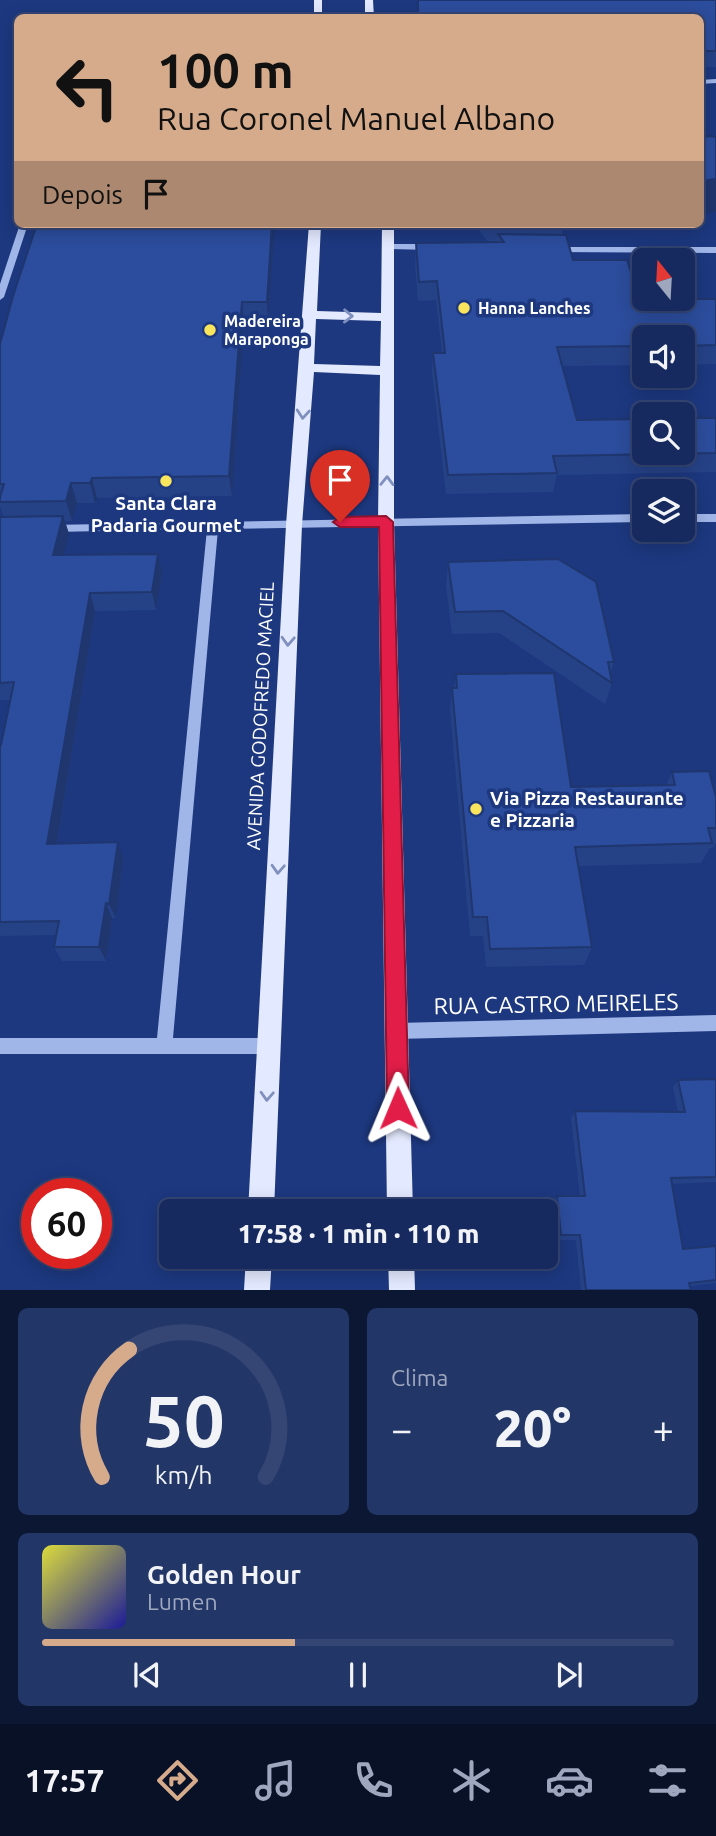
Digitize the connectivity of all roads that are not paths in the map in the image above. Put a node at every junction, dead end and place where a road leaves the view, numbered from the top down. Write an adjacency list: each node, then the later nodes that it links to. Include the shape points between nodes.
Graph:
1 (23, 228): 8 (street)
2 (315, 228): 9 (main road, AVENIDA GODOFREDO MACIEL)
3 (388, 228): 4 (main road)
4 (390, 246): 5 (street); 10 (main road)
5 (444, 247)
6 (540, 249): 7 (street)
7 (716, 250)
8 (0, 297)
9 (309, 315): 10 (main road, one-way to 10); 11 (main road, AVENIDA GODOFREDO MACIEL)
10 (387, 317): 12 (main road)
11 (307, 368): 12 (main road); 17 (main road, AVENIDA GODOFREDO MACIEL, one-way to 17)
12 (389, 371): 16 (main road, one-way to 12)
13 (695, 518): 14 (street)
14 (716, 518)
15 (632, 519): 16 (street)
16 (386, 522): 17 (street); 21 (main road)
17 (294, 525): 18 (street); 24 (main road, AVENIDA GODOFREDO MACIEL, one-way to 24)
18 (213, 526): 19 (street); 23 (street)
19 (40, 529)
20 (716, 1023): 21 (street, RUA CASTRO MEIRELES)
21 (396, 1031): 26 (main road)
22 (0, 1046): 23 (street)
23 (164, 1046): 24 (street)
24 (269, 1046): 25 (main road, AVENIDA GODOFREDO MACIEL, one-way to 25)
25 (262, 1199)
26 (400, 1199)
27 (258, 1269): 29 (main road)
28 (401, 1269): 30 (main road)
29 (257, 1290)
30 (402, 1290)

